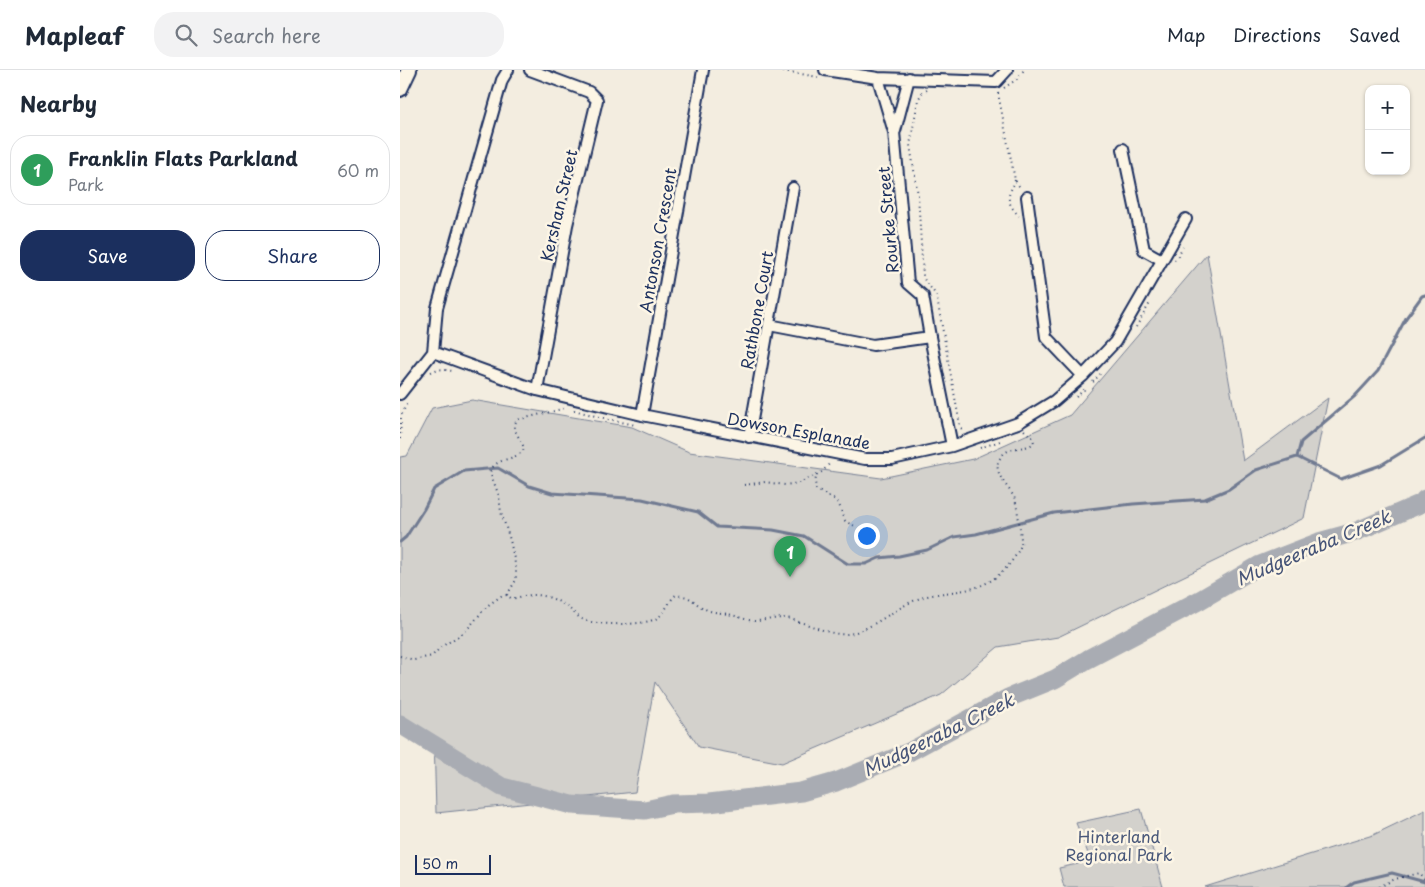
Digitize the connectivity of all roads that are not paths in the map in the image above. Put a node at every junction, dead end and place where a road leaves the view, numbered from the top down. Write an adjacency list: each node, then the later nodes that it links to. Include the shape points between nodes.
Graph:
1 (409, 70): 9 (main road)
2 (508, 70): 18 (street, via 502,80 437,308)
3 (530, 70): 20 (street, Kershan Street, via 589,92 597,100 567,225)
4 (703, 70): 22 (street, Antonson Crescent)
5 (825, 70): 7 (street)
6 (1007, 70): 8 (street, via 996,82)
7 (878, 78): 8 (street); 10 (street, Rourke Street)
8 (909, 78): 10 (street, Rourke Street)
9 (400, 89)
10 (894, 132): 17 (street, Rourke Street, via 908,283 923,296)
11 (1122, 149): 15 (street, via 1144,250)
12 (793, 188): 16 (street, Rathbone Court)
13 (1027, 197): 19 (street, via 1046,337)
14 (1186, 219): 15 (street, Dowson Esplanade)
15 (1162, 260): 19 (street, Dowson Esplanade, via 1115,342)
16 (769, 325): 17 (street, via 873,345); 23 (street, Rathbone Court)
17 (930, 337): 24 (street, Rourke Street)
18 (432, 352): 20 (street, Dowson Esplanade); 21 (street)
19 (1082, 376): 24 (street, Dowson Esplanade, via 1054,401 1018,423)
20 (537, 390): 22 (street, Dowson Esplanade)
21 (400, 394)
22 (640, 420): 23 (street, Dowson Esplanade)
23 (749, 437): 24 (street, Dowson Esplanade, via 864,459 892,458)
24 (952, 446)

